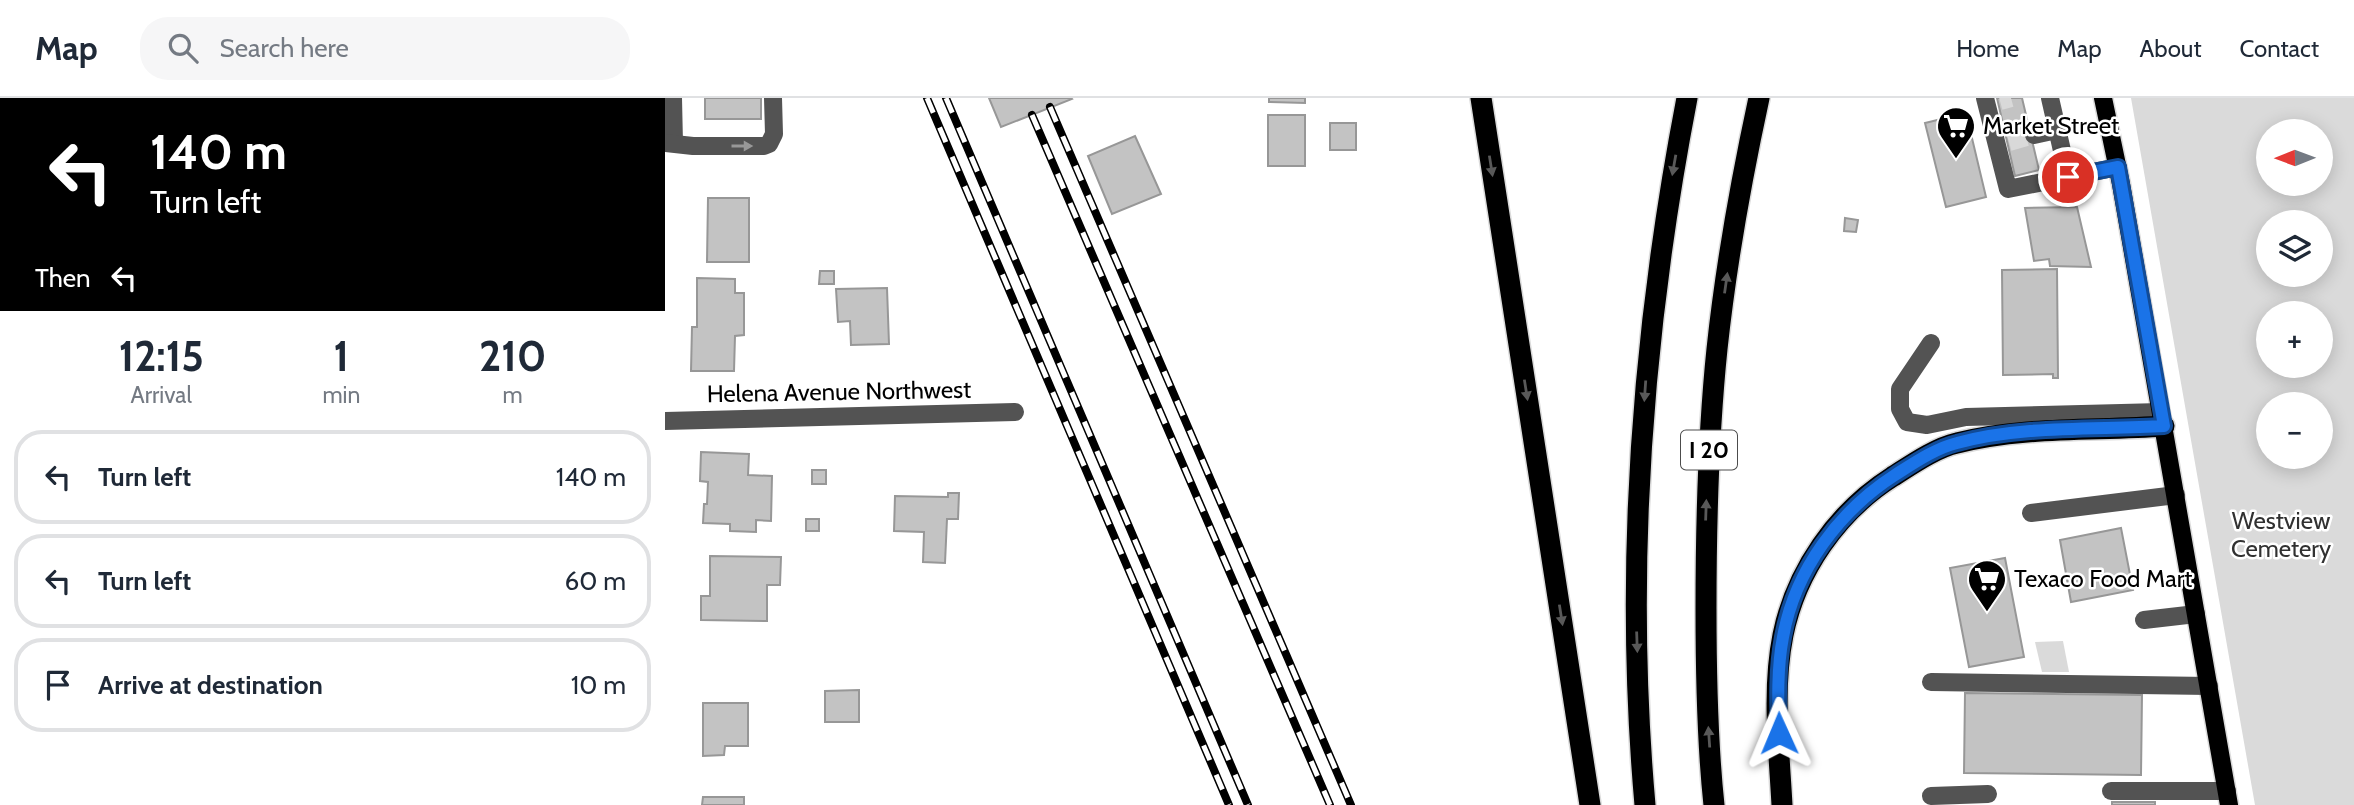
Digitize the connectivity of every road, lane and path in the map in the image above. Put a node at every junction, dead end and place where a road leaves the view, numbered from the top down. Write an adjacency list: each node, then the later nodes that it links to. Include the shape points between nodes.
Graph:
1 (673, 98): 11 (street)
2 (773, 98): 11 (street, one-way to 2, via 769,144 774,134)
3 (1481, 98): 28 (highway, one-way to 28)
4 (1687, 98): 29 (highway, one-way to 29, via 1659,263 1638,473 1636,615)
5 (1759, 98): 30 (highway, I 20, one-way to 5, via 1706,688 1709,436 1740,188)
6 (2050, 98): 9 (street)
7 (2103, 98): 12 (main road)
8 (1991, 101): 13 (street, via 2003,143 2008,190)
9 (2057, 130): 10 (street); 13 (street)
10 (2034, 135)
11 (669, 143)
12 (2118, 167): 13 (street); 16 (main road)
13 (2068, 177)
14 (1931, 343): 16 (street, via 1900,389 1907,422 1927,425 1966,416)
15 (1015, 412): 17 (street, Helena Avenue Northwest)
16 (2162, 419): 18 (main road); 31 (highway, via 1954,443 1912,464 1851,509 1825,540 1803,578 1783,635 1778,698)
17 (665, 421)
18 (2176, 495): 19 (street); 20 (main road)
19 (2031, 513)
20 (2196, 614): 21 (street); 23 (main road)
21 (2144, 620)
22 (1931, 682): 23 (street)
23 (2209, 686): 27 (main road)
24 (2111, 791): 27 (street)
25 (1988, 794): 26 (street)
26 (1931, 796)
27 (2228, 798)
28 (1590, 805)
29 (1645, 805)
30 (1714, 805)
31 (1783, 805)

